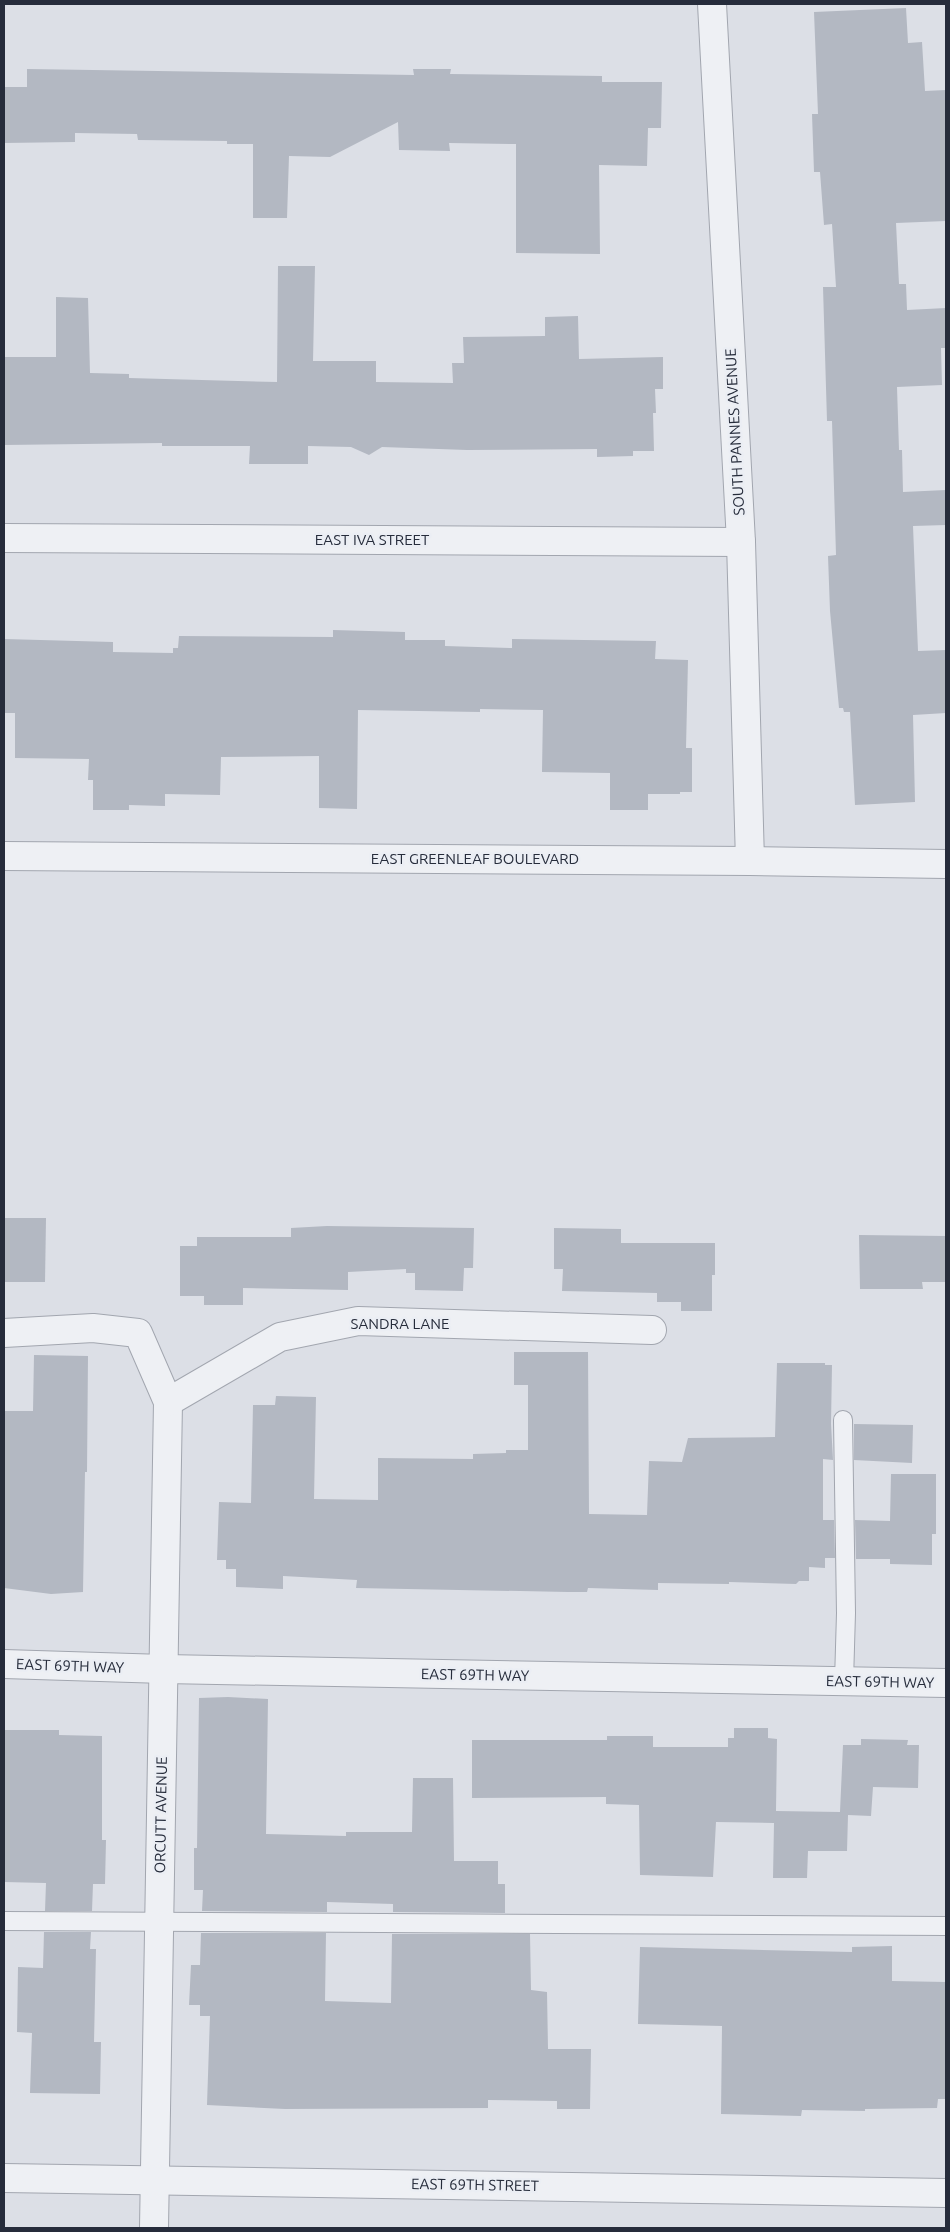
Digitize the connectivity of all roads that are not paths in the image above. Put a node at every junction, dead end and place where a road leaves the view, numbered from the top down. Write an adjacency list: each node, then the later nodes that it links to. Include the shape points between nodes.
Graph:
1 (712, 4): 3 (street, SOUTH PANNES AVENUE)
2 (4, 538): 3 (street, EAST IVA STREET)
3 (741, 542): 5 (street, SOUTH PANNES AVENUE)
4 (4, 856): 5 (street, EAST GREENLEAF BOULEVARD)
5 (750, 861): 6 (street, EAST GREENLEAF BOULEVARD)
6 (946, 864)
7 (652, 1330): 9 (street, SANDRA LANE, via 358,1321 280,1337)
8 (4, 1333): 9 (street, via 93,1328 138,1334)
9 (168, 1402): 12 (street, ORCUTT AVENUE)
10 (843, 1420): 13 (lane)
11 (4, 1664): 12 (street, EAST 69TH WAY)
12 (164, 1669): 13 (street, EAST 69TH WAY); 16 (street, ORCUTT AVENUE)
13 (844, 1681): 14 (street, EAST 69TH WAY)
14 (946, 1683)
15 (4, 1921): 16 (lane)
16 (159, 1922): 17 (lane); 19 (street, ORCUTT AVENUE)
17 (946, 1926)
18 (4, 2178): 19 (street, EAST 69TH STREET)
19 (155, 2180): 20 (street, EAST 69TH STREET); 21 (street, ORCUTT AVENUE)
20 (946, 2194)
21 (154, 2228)

